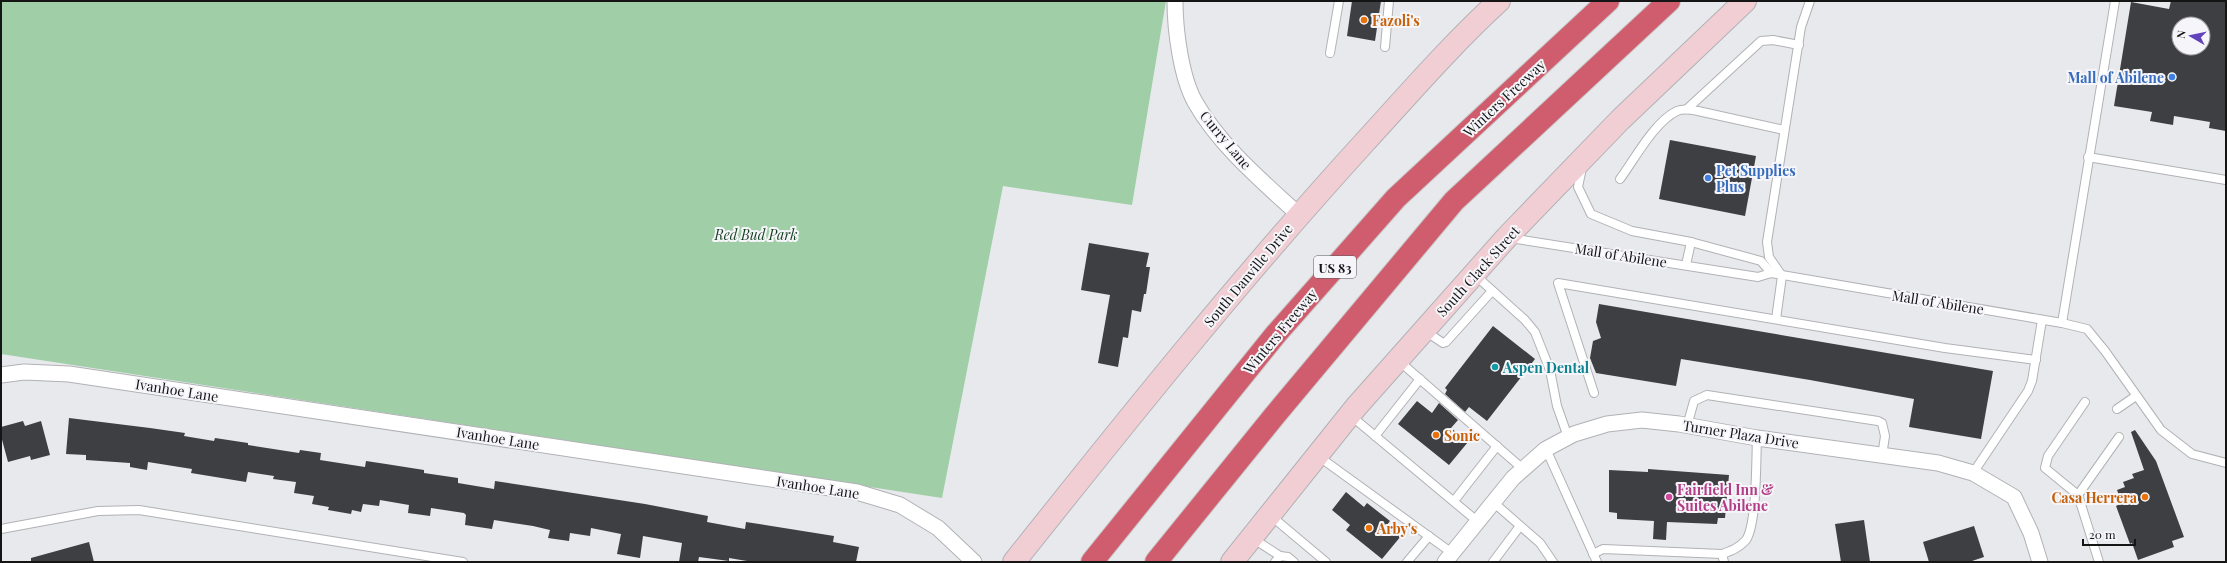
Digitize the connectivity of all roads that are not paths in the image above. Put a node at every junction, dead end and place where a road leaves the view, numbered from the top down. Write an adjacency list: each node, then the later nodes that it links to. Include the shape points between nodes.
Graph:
1 (1175, 1): 19 (street, Curry Lane, via 1180,59 1194,101 1214,130 1263,182)
2 (1339, 1): 12 (lane)
3 (1390, 1): 11 (lane)
4 (1499, 1): 19 (main road, South Danville Drive, via 1458,38)
5 (1608, 1): 68 (highway, Winters Freeway / US 83, via 1396,198 1276,334)
6 (1668, 1): 69 (highway, via 1454,201)
7 (1746, 1): 16 (main road, South Clack Street)
8 (1810, 1): 10 (lane, via 1801,27)
9 (2115, 1): 15 (lane)
10 (1799, 45): 13 (lane, via 1773,40 1761,41); 14 (lane)
11 (1385, 47)
12 (1330, 53)
13 (1687, 109): 14 (lane); 17 (lane, via 1677,111 1666,119)
14 (1784, 130): 25 (lane, via 1766,242 1769,257)
15 (2088, 157): 18 (lane); 29 (lane)
16 (1583, 158): 20 (main road, South Clack Street); 21 (lane, via 1578,187 1591,214 1632,230)
17 (1620, 179)
18 (2226, 180)
19 (1299, 215): 67 (main road, South Danville Drive, via 1164,374)
20 (1507, 237): 22 (lane, Mall of Abilene); 24 (main road, South Clack Street)
21 (1691, 242): 22 (lane); 23 (lane, via 1761,261)
22 (1686, 266): 23 (lane, Mall of Abilene, via 1758,277)
23 (1771, 273): 25 (lane, Mall of Abilene)
24 (1474, 274): 26 (lane); 30 (main road, South Clack Street)
25 (1782, 276): 27 (lane); 28 (lane, Mall of Abilene)
26 (1492, 291): 30 (lane, via 1446,342 1442,343); 42 (lane, via 1525,320 1534,332 1550,370 1557,406)
27 (1776, 319): 32 (lane, via 1945,348); 35 (lane, via 1558,283)
28 (2042, 320): 29 (lane, Mall of Abilene); 32 (lane)
29 (2062, 323): 36 (lane, Mall of Abilene, via 2086,329 2106,352)
30 (1424, 330): 31 (main road, South Clack Street)
31 (1398, 360): 34 (lane); 39 (main road, South Clack Street)
32 (2036, 360): 51 (lane, via 2028,391)
33 (1, 375): 66 (street, Ivanhoe Lane, via 24,372 69,374 857,492 900,505 938,528)
34 (1420, 379): 41 (lane); 45 (lane)
35 (1594, 393)
36 (2136, 396): 38 (lane); 49 (lane, Mall of Abilene, via 2161,430 2173,440 2192,454)
37 (2085, 402): 52 (lane, via 2048,456 2045,466 2046,471)
38 (2116, 409)
39 (1350, 415): 41 (lane); 47 (main road, South Clack Street)
40 (1687, 426): 42 (street, Turner Plaza Drive, via 1642,420 1614,423); 44 (street, Turner Plaza Drive); 48 (lane, via 1694,401 1707,395 1878,421 1882,423 1885,436)
41 (1374, 436): 53 (lane)
42 (1568, 437): 46 (street, Turner Plaza Drive)
43 (2119, 437): 52 (lane)
44 (1757, 438): 48 (street, Turner Plaza Drive); 63 (lane, via 1752,525 1746,539)
45 (1497, 446): 50 (lane); 53 (lane)
46 (1546, 449): 50 (street, Turner Plaza Drive); 61 (lane)
47 (1318, 456): 55 (main road, South Clack Street); 59 (lane)
48 (1882, 456): 51 (street, Turner Plaza Drive, via 1938,463)
49 (2226, 464)
50 (1523, 469): 54 (street, Turner Plaza Drive)
51 (1973, 473): 77 (street, Turner Plaza Drive, via 2014,497 2031,534)
52 (2078, 495): 78 (lane)
53 (1454, 501): 56 (lane)
54 (1493, 502): 56 (street, Turner Plaza Drive); 57 (lane)
55 (1270, 515): 60 (main road, South Clack Street); 72 (lane)
56 (1477, 521): 62 (street, Turner Plaza Drive)
57 (1520, 526): 74 (lane); 75 (lane, via 1540,543)
58 (1, 529): 65 (lane, via 98,510 139,510)
59 (1429, 536): 62 (lane); 73 (lane)
60 (1252, 538): 64 (lane); 70 (main road, South Clack Street)
61 (1593, 554): 63 (lane, via 1603,549); 76 (lane)
62 (1448, 557)
63 (1723, 558)
64 (1277, 559): 71 (lane, via 1288,557)
65 (463, 562)
66 (974, 562)
67 (1014, 562)
68 (1092, 562)
69 (1156, 562)
70 (1232, 562)
71 (1294, 562)
72 (1326, 562)
73 (1407, 562)
74 (1493, 562)
75 (1554, 562)
76 (1597, 562)
77 (2040, 562)
78 (2099, 562)

